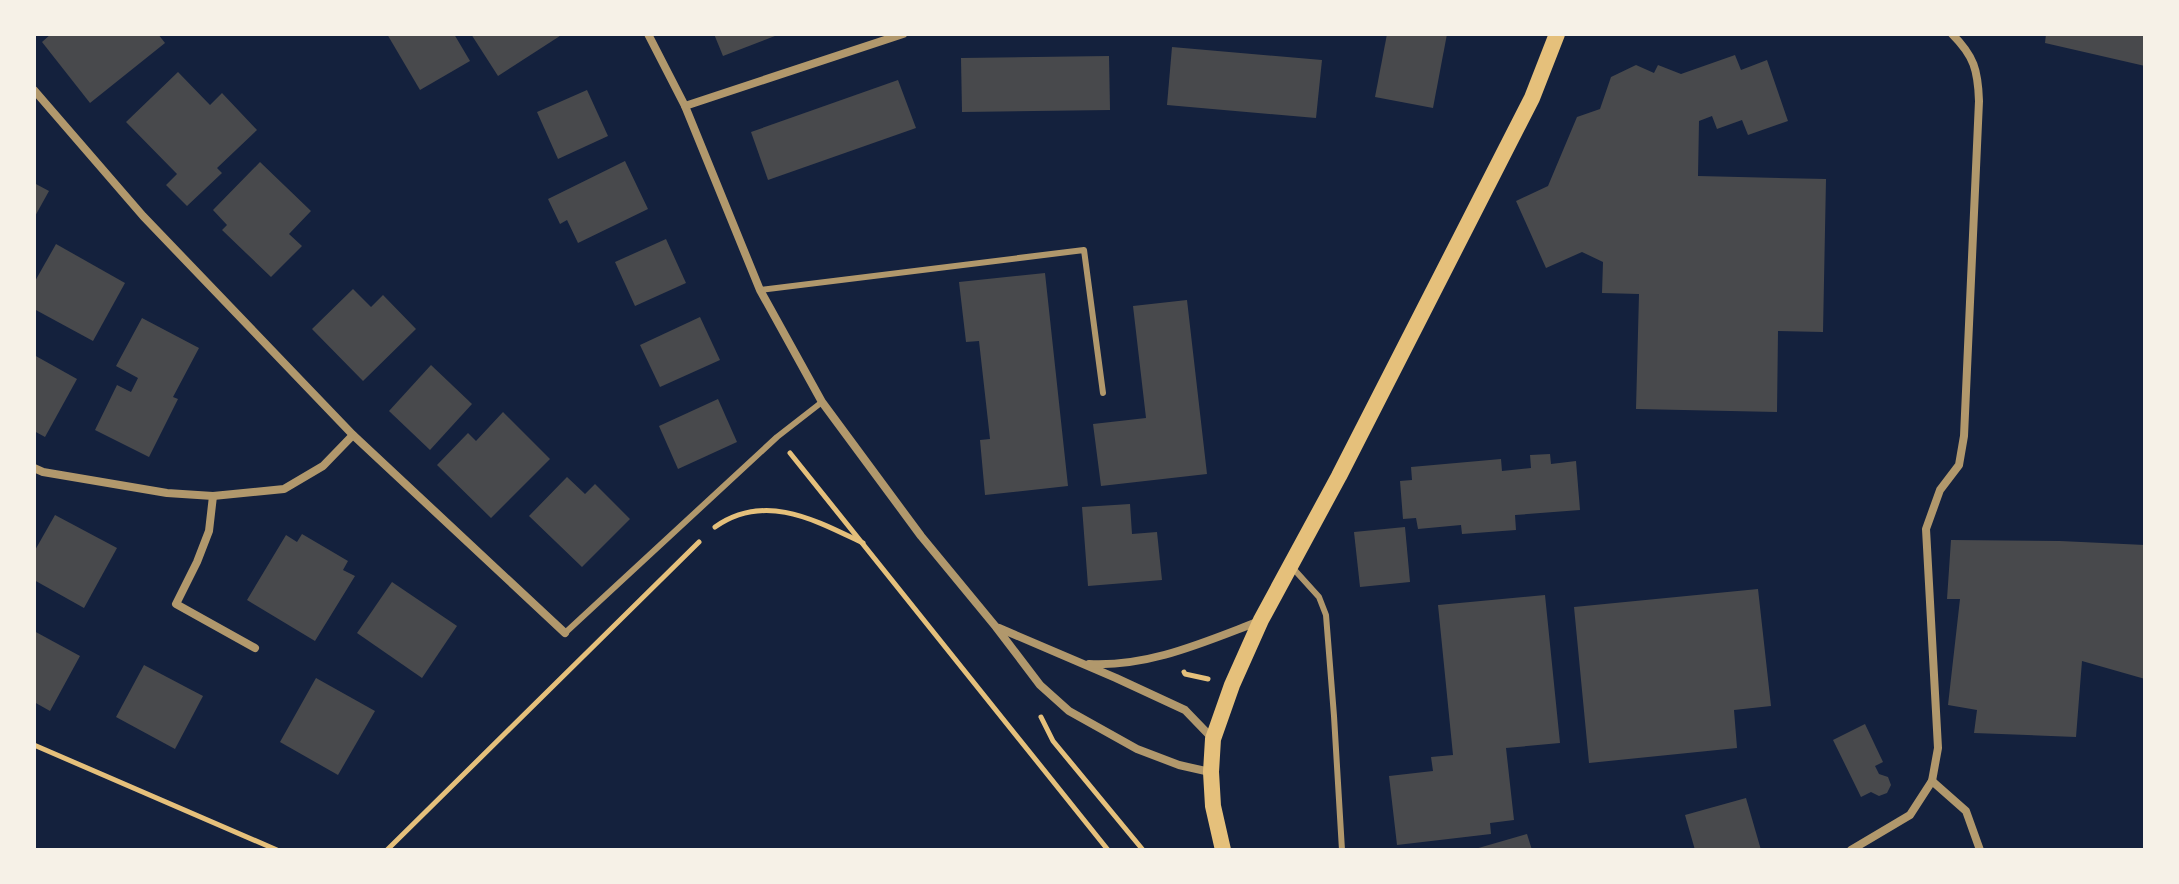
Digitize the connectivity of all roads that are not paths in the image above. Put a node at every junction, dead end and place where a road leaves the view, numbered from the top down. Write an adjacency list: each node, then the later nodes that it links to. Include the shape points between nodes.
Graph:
1 (648, 34): 6 (street)
2 (903, 34): 6 (street)
3 (1557, 34): 13 (main road, via 1532,98)
4 (1952, 34): 21 (street, via 1967,49 1979,101 1964,436 1959,465 1940,490 1926,529 1938,748)
5 (34, 90): 10 (street, via 143,216)
6 (685, 106): 7 (street)
7 (760, 290): 8 (lane, via 1084,250); 9 (street)
8 (1103, 393)
9 (822, 402): 15 (street); 16 (lane, via 777,437)
10 (353, 435): 12 (street, via 323,466 284,489); 16 (street)
11 (34, 468): 12 (street, via 167,493)
12 (213, 496): 17 (street, via 209,531 176,604)
13 (1291, 565): 14 (main road); 23 (lane, via 1319,597 1326,615)
14 (1261, 620): 18 (street, via 1174,654); 19 (main road)
15 (996, 627): 18 (street); 20 (street, via 1040,685 1069,711 1137,749)
16 (565, 633)
17 (255, 648)
18 (1084, 664): 19 (street, via 1185,710)
19 (1213, 739): 20 (main road)
20 (1211, 772): 22 (main road)
21 (1932, 781): 24 (street, via 1910,815); 25 (street, via 1966,811)
22 (1223, 850)
23 (1342, 850)
24 (1851, 850)
25 (1980, 850)

